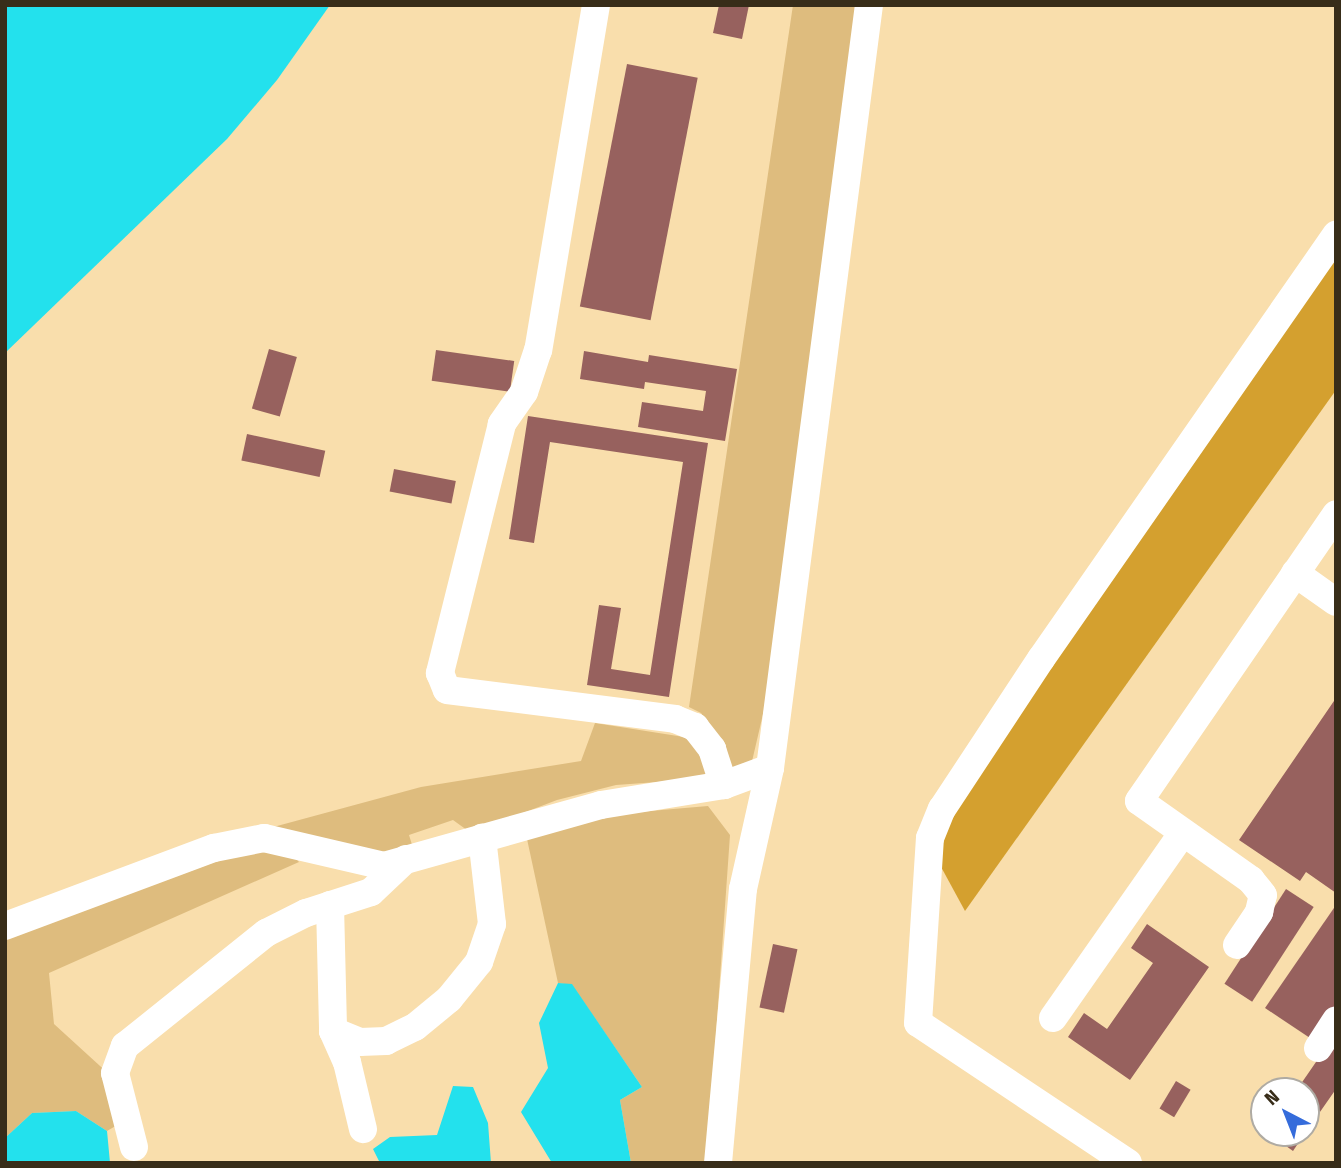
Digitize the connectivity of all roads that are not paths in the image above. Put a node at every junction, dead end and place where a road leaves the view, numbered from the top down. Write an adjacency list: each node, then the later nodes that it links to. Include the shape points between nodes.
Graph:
1 (596, 5): 8 (street, via 538,350 524,392 502,424 440,673 447,690 675,719 695,727 712,750)
2 (869, 5): 7 (street)
3 (1336, 235): 22 (street, via 1041,659 942,809 930,838 918,1023)
4 (1336, 514): 5 (street)
5 (1295, 573): 6 (street); 9 (street, via 1142,793 1139,802)
6 (1336, 602)
7 (770, 768): 8 (street); 21 (street, via 743,889)
8 (724, 785): 10 (street, via 601,805)
9 (1182, 834): 14 (street, via 1251,880 1263,895 1259,912); 15 (street)
10 (482, 838): 11 (street); 17 (street, via 492,924 479,962 449,999 415,1027 386,1041 360,1042)
11 (406, 859): 12 (street, via 371,892); 13 (street, via 384,866 264,838 162,865)
12 (330, 905): 17 (street, via 335,952); 20 (street, via 266,933 125,1046 115,1073)
13 (5, 926)
14 (1237, 945)
15 (1053, 1018)
16 (1336, 1020): 18 (street)
17 (333, 1031): 19 (street)
18 (1318, 1048)
19 (363, 1129)
20 (134, 1147)
21 (718, 1163)
22 (1128, 1163)

